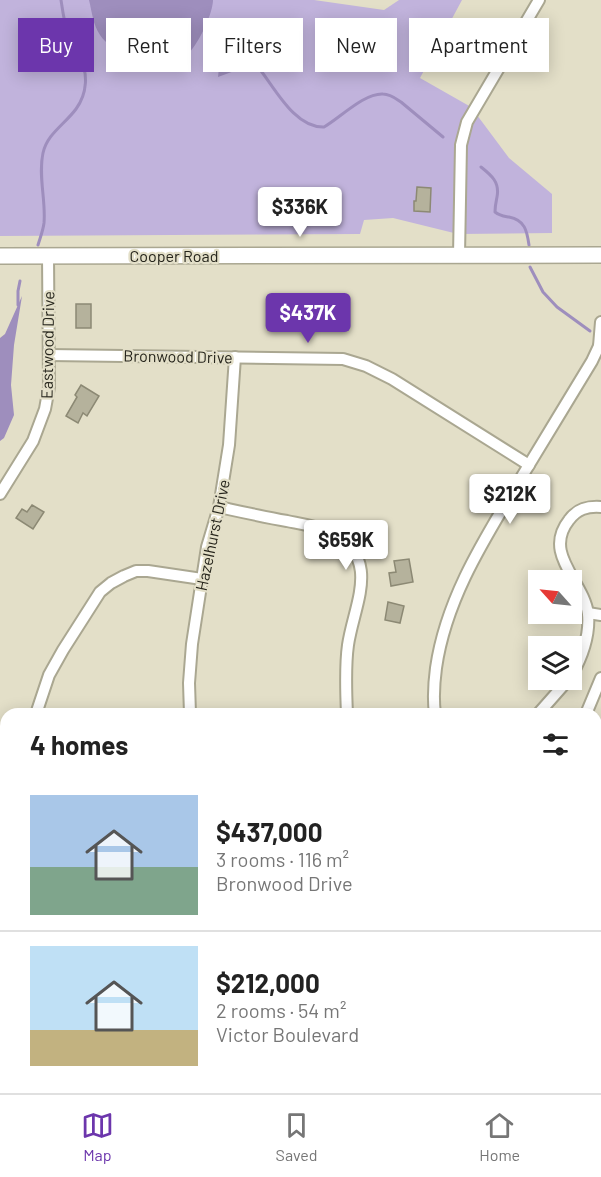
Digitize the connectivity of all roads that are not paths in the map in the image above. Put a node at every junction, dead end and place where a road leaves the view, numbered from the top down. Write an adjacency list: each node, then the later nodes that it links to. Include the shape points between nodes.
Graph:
1 (539, 0): 3 (street, via 466,122 461,145)
2 (48, 255): 3 (street, Cooper Road); 5 (street, Cooper Road); 8 (street, Eastwood Drive)
3 (459, 255): 4 (street, Cooper Road)
4 (601, 255)
5 (0, 256)
6 (601, 322): 7 (street)
7 (600, 345): 10 (street)
8 (49, 355): 9 (street, Bronwood Drive); 11 (street, Eastwood Drive, via 45,409 33,441)
9 (235, 357): 10 (street, Bronwood Drive, via 344,359 366,366); 12 (street, Hazelhurst Drive, via 230,435)
10 (529, 465): 23 (street, via 476,553 451,610 437,660)
11 (0, 494)
12 (219, 507): 14 (street, Hazelhurst Drive); 22 (street, via 331,533 344,541 358,561 362,586 348,648)
13 (601, 507): 15 (street, via 588,507 576,513 567,523 559,547)
14 (202, 579): 20 (street, via 148,571 135,572 111,583 100,592 63,650); 21 (street, Hazelhurst Drive, via 192,644)
15 (588, 613): 16 (street); 17 (street)
16 (601, 615)
17 (582, 653)
18 (601, 678): 25 (street)
19 (559, 690): 24 (street)
20 (38, 708)
21 (190, 708)
22 (347, 708)
23 (435, 708)
24 (543, 708)
25 (588, 708)

